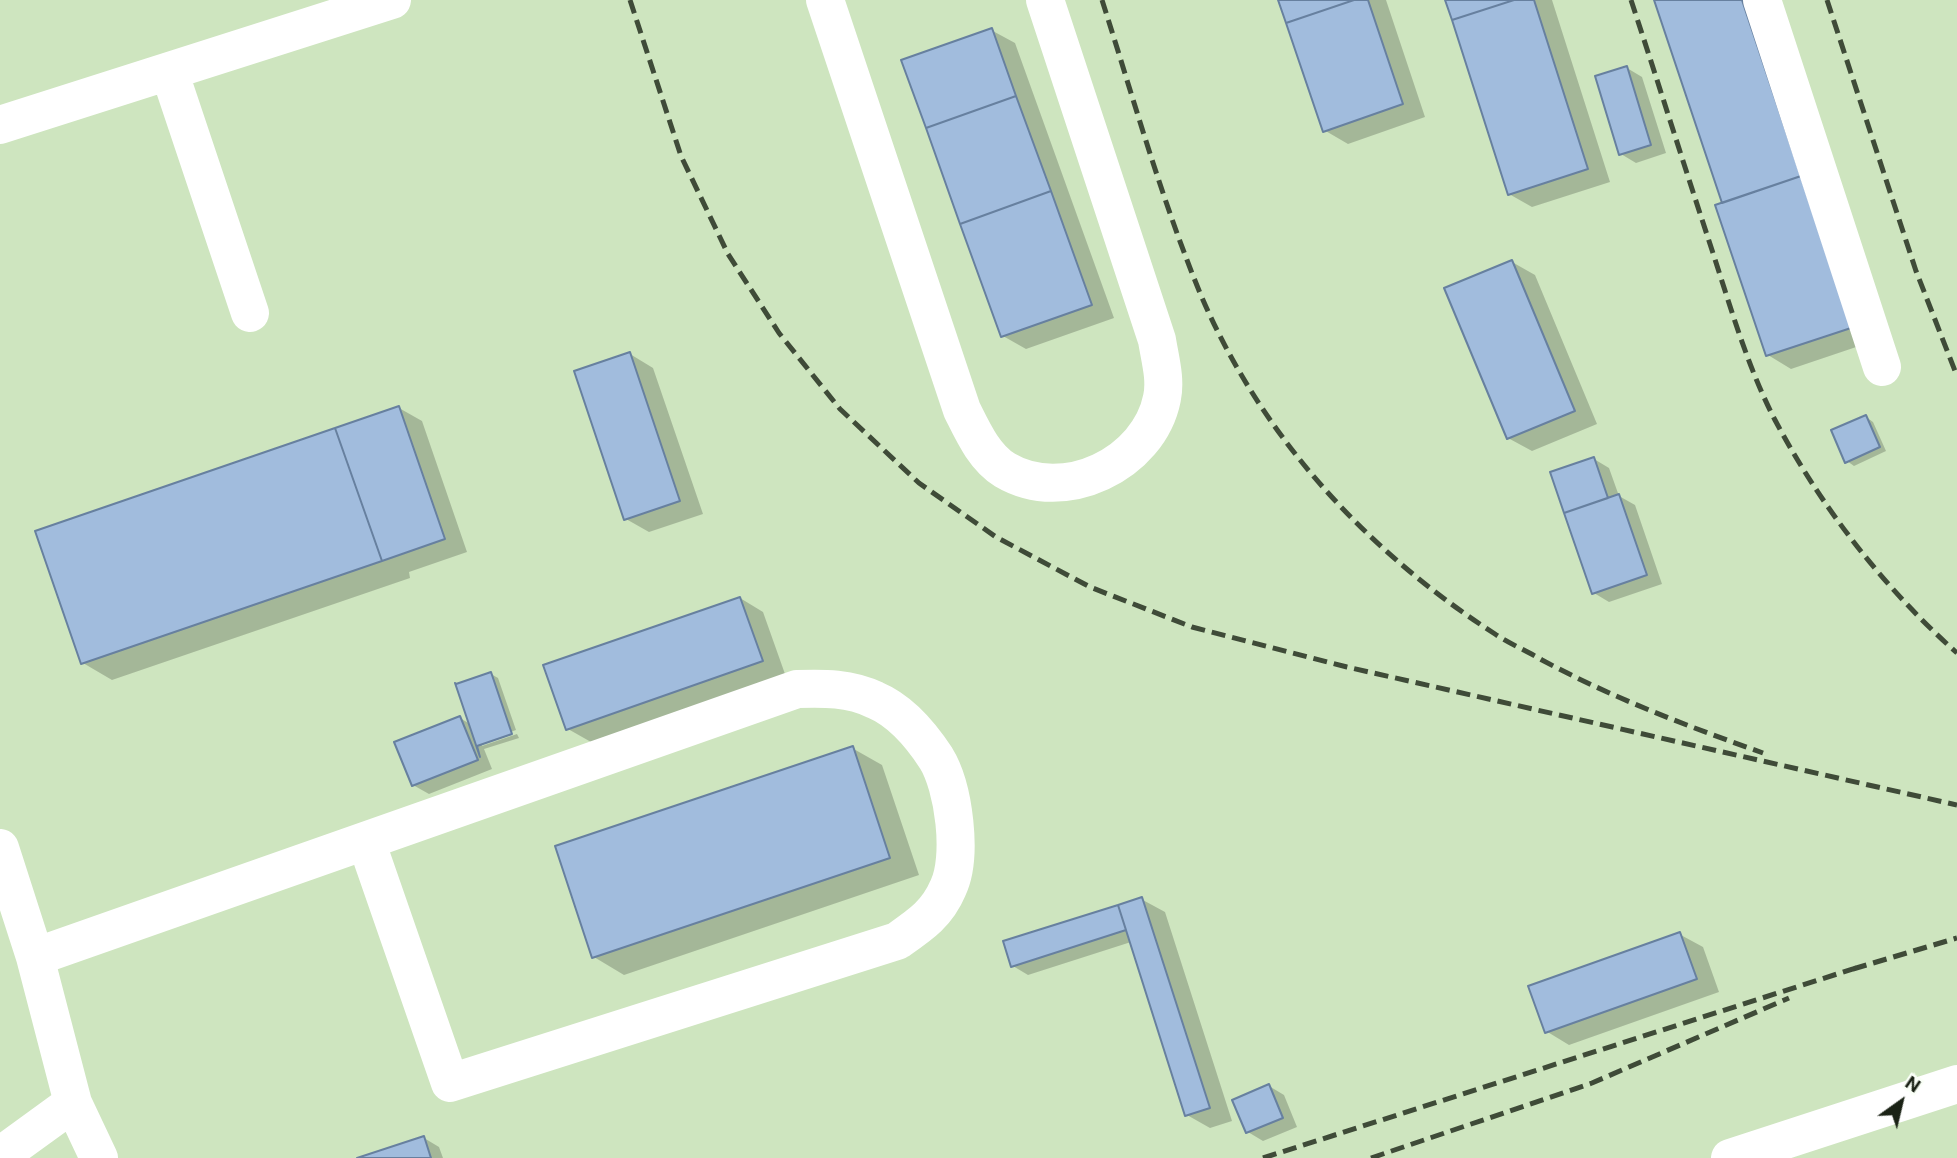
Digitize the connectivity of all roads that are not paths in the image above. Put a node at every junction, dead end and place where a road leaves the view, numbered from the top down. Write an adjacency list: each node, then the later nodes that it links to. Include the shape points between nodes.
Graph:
1 (392, 0): 5 (lane)
2 (825, 0): 3 (lane, via 967,421 979,443 1004,469 1036,482 1068,482 1100,472 1130,454 1152,426 1162,398 1163,373 1157,340)
3 (1045, 0)
4 (1762, 0): 8 (lane)
5 (169, 71): 6 (lane); 7 (lane)
6 (0, 125)
7 (250, 313)
8 (1882, 367)
9 (366, 841): 9 (lane, via 797,689 838,688 876,700 910,724 937,760 950,799 957,844 949,887 929,919 897,941 450,1083); 11 (lane)
10 (0, 848): 11 (lane)
11 (35, 957): 13 (lane)
12 (1957, 1084): 16 (lane)
13 (73, 1103): 14 (lane); 15 (lane)
14 (0, 1156)
15 (99, 1158)
16 (1730, 1158)

